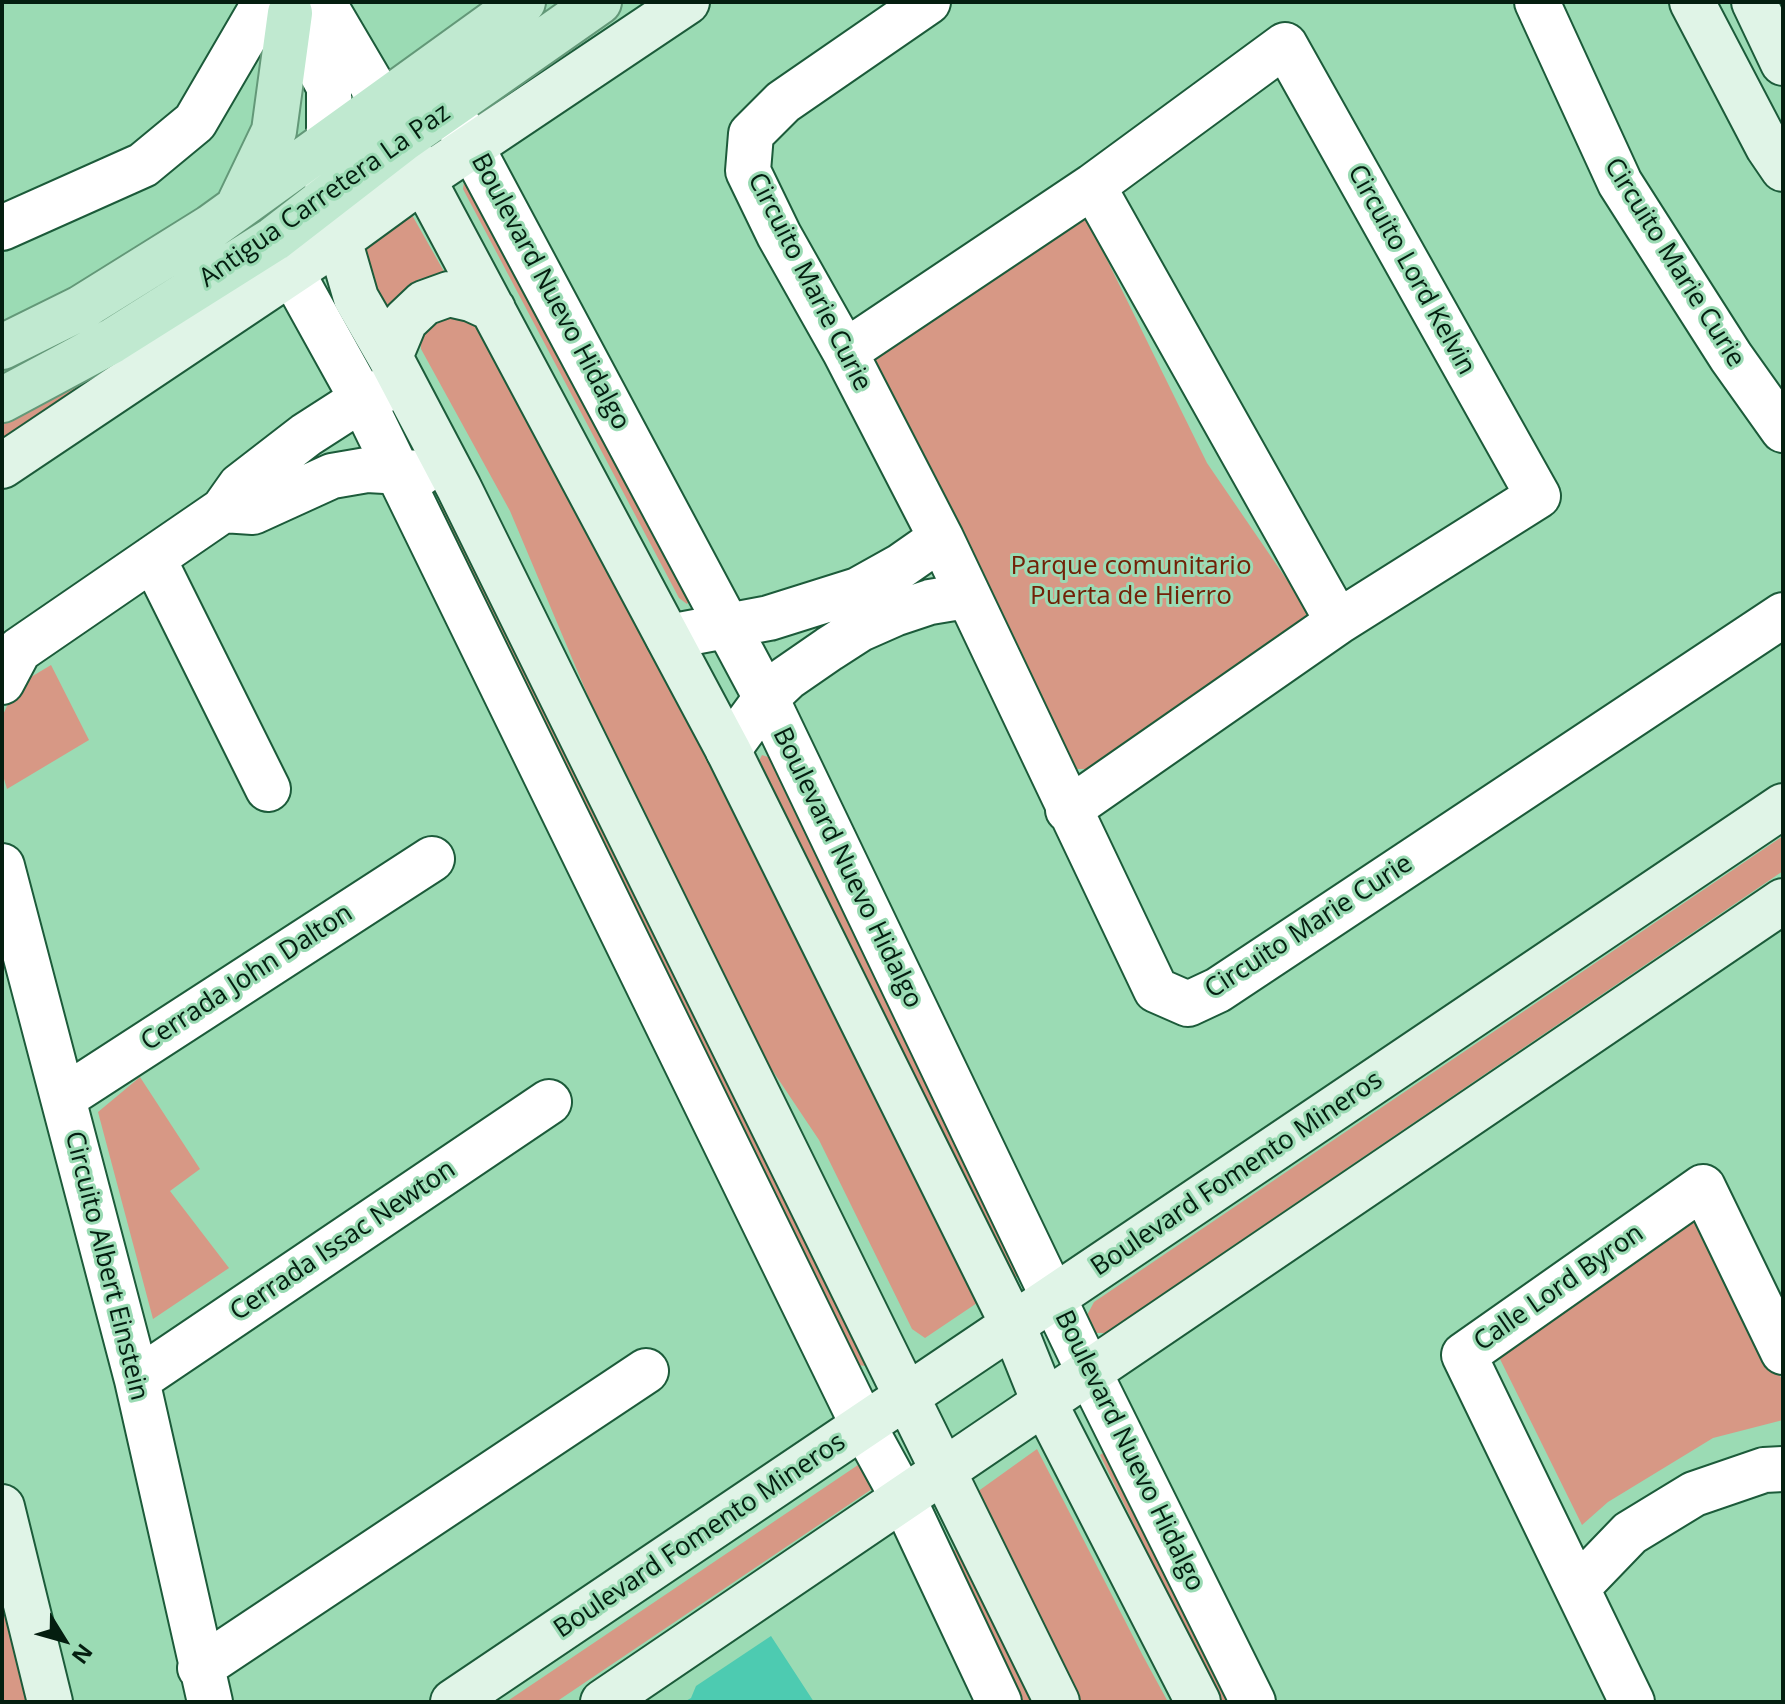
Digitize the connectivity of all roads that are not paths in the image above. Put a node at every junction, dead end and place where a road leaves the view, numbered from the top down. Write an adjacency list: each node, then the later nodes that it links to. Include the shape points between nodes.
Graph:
1 (523, 2): 11 (main road, Antigua Carretera La Paz)
2 (599, 2): 10 (main road, Antigua Carretera La Paz)
3 (687, 2): 13 (street)
4 (928, 2): 24 (street, Circuito Marie Curie, via 783,102 751,134 748,171)
5 (1537, 2): 28 (street, Circuito Marie Curie, via 1620,183)
6 (1692, 2): 14 (street)
7 (1754, 2): 9 (street)
8 (291, 5): 11 (street, Boulevard Nuevo Hidalgo); 12 (street, via 329,87); 18 (main road, via 274,131); 19 (street, via 195,122 143,165)
9 (1783, 63)
10 (448, 108): 11 (main road, Antigua Carretera La Paz); 13 (street, Boulevard Nuevo Hidalgo)
11 (392, 122): 12 (main road, Antigua Carretera La Paz); 15 (street, Boulevard Nuevo Hidalgo); 17 (main road, Antigua Carretera La Paz)
12 (329, 140): 17 (street); 18 (main road, Antigua Carretera La Paz)
13 (472, 148): 15 (street); 38 (street, Boulevard Nuevo Hidalgo)
14 (1783, 169)
15 (423, 179): 20 (street); 22 (street, Boulevard Nuevo Hidalgo)
16 (1093, 186): 24 (street, Circuito Lord Kelvin); 37 (street); 37 (street, Circuito Lord Kelvin, via 1285,45 1538,496)
17 (327, 198): 20 (street); 21 (street, via 301,233); 27 (main road, Antigua Carretera La Paz, via 274,239 125,334)
18 (235, 210): 23 (main road, Antigua Carretera La Paz, via 81,308)
19 (2, 228)
20 (338, 241): 21 (street); 25 (street, via 356,298)
21 (291, 271): 26 (street); 29 (street)
22 (493, 309): 25 (street, via 449,294 424,303 405,321); 39 (street, Boulevard Nuevo Hidalgo)
23 (2, 347)
24 (845, 352): 33 (street, Circuito Marie Curie)
25 (397, 370): 26 (street); 31 (street)
26 (362, 399): 30 (street); 32 (street, via 240,486)
27 (2, 400)
28 (1783, 430)
29 (2, 466)
30 (398, 472): 31 (street, via 435,474); 32 (street, via 332,476 253,512); 59 (street)
31 (459, 488): 57 (street)
32 (223, 510): 34 (street)
33 (941, 538): 35 (street, Circuito Marie Curie); 38 (street, via 858,590)
34 (153, 558): 40 (street, via 19,650); 43 (street)
35 (966, 596): 41 (street, via 930,602 860,629); 45 (street, Circuito Marie Curie)
36 (1783, 615): 45 (street, Circuito Marie Curie, via 1218,990 1188,1004 1156,990)
37 (1338, 622): 45 (street, Circuito Lord Kelvin)
38 (730, 627): 39 (street); 41 (street, Boulevard Nuevo Hidalgo)
39 (668, 637): 42 (street, Boulevard Nuevo Hidalgo)
40 (2, 682)
41 (766, 698): 42 (street); 51 (street, Boulevard Nuevo Hidalgo)
42 (728, 750): 52 (street, Boulevard Nuevo Hidalgo)
43 (268, 789)
44 (1783, 806): 51 (street, Boulevard Fomento Mineros)
45 (1068, 810)
46 (432, 859): 49 (street, Cerrada John Dalton)
47 (2, 866): 49 (street, Circuito Albert Einstein)
48 (1783, 901): 55 (street)
49 (63, 1098): 56 (street, Circuito Albert Einstein)
50 (549, 1102): 56 (street, Cerrada Issac Newton)
51 (1054, 1298): 52 (street, Boulevard Fomento Mineros); 55 (street, Boulevard Nuevo Hidalgo)
52 (1013, 1325): 57 (street, Boulevard Fomento Mineros); 58 (street, Boulevard Nuevo Hidalgo)
53 (1783, 1352): 64 (street, Calle Lord Byron, via 1703,1187 1464,1355)
54 (646, 1371): 65 (street, Circuito Albert Einstein)
55 (1089, 1372): 58 (street); 72 (street, Boulevard Nuevo Hidalgo)
56 (137, 1380): 65 (street, Circuito Albert Einstein)
57 (905, 1398): 59 (street, Boulevard Fomento Mineros); 60 (street)
58 (1044, 1402): 60 (street); 71 (street, Boulevard Nuevo Hidalgo)
59 (863, 1425): 62 (street); 67 (street, Boulevard Fomento Mineros)
60 (944, 1469): 62 (street); 70 (street)
61 (1783, 1469): 64 (street, via 1764,1470 1694,1494 1630,1533)
62 (903, 1498): 68 (street); 69 (street)
63 (2, 1507): 66 (street)
64 (1577, 1588): 73 (street, Calle Lord Byron)
65 (205, 1685)
66 (50, 1702)
67 (453, 1702)
68 (603, 1702)
69 (999, 1702)
70 (1057, 1702)
71 (1198, 1702)
72 (1253, 1702)
73 (1632, 1702)

